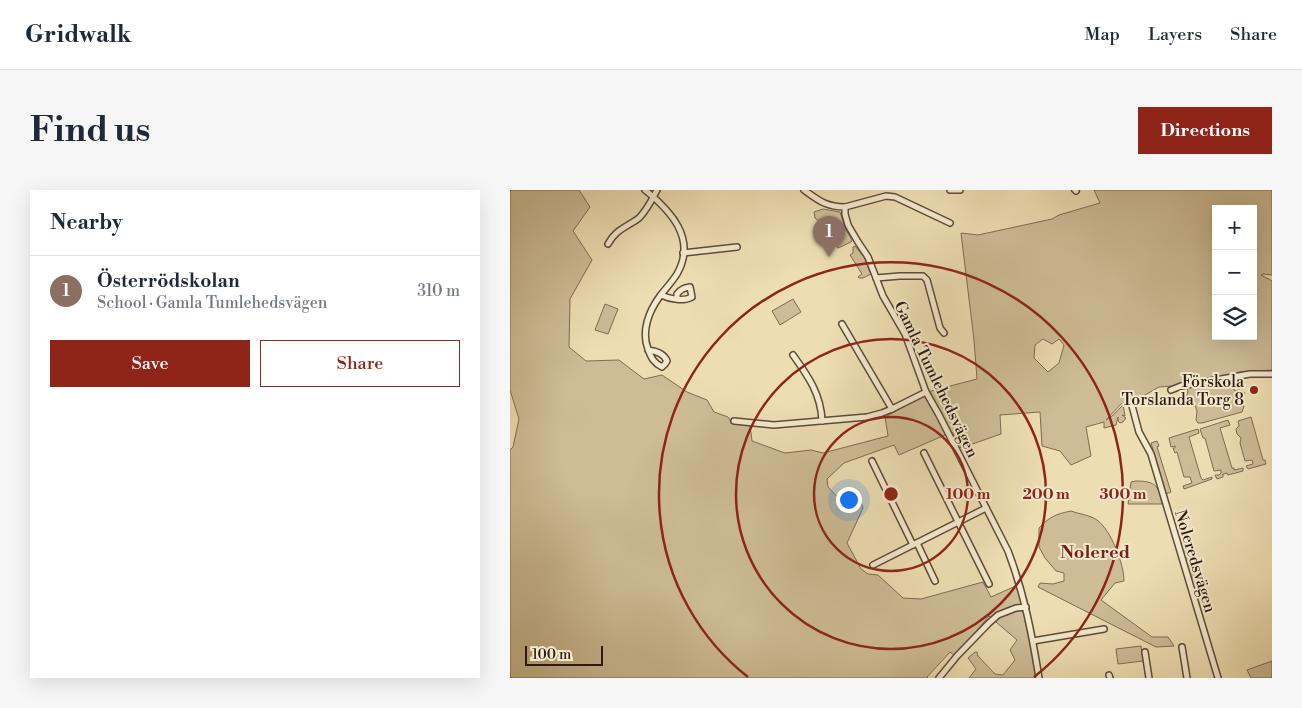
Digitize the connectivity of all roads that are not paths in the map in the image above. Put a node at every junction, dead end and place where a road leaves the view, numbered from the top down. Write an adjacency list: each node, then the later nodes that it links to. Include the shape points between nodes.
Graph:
1 (645, 190): 6 (street)
2 (657, 190): 6 (street)
3 (804, 190): 7 (street, via 826,205)
4 (950, 190): 5 (street)
5 (960, 190)
6 (654, 197): 9 (street, via 646,210 614,234); 11 (street, via 678,225)
7 (845, 207): 8 (street, via 890,196); 12 (street, Gamla Tumlehedsvägen, via 848,225 868,257)
8 (950, 223)
9 (608, 244)
10 (737, 247): 11 (street)
11 (683, 253): 13 (street, via 677,273)
12 (876, 278): 16 (street, via 920,275 926,278); 21 (street, Gamla Tumlehedsvägen, via 905,334)
13 (661, 295): 14 (street); 17 (street, via 648,318)
14 (677, 298)
15 (842, 324): 23 (street)
16 (944, 333)
17 (648, 350)
18 (793, 355): 25 (street, via 819,399)
19 (1272, 374): 20 (street, via 1250,374)
20 (1171, 390)
21 (926, 392): 23 (street); 28 (street, Gamla Tumlehedsvägen)
22 (1130, 402): 43 (street, Noleredsvägen, via 1139,432 1150,451)
23 (892, 409): 25 (street, via 867,417)
24 (734, 421): 25 (street, via 774,425)
25 (822, 421)
26 (924, 453): 29 (street)
27 (872, 461): 30 (street)
28 (986, 508): 29 (street); 34 (street, Gamla Tumlehedsvägen, via 1008,551)
29 (959, 522): 30 (street); 33 (street)
30 (915, 544): 31 (street); 32 (street)
31 (873, 565)
32 (935, 581)
33 (989, 584)
34 (1026, 607): 36 (street, Gamla Tumlehedsvägen); 39 (street, via 998,615)
35 (1104, 629): 36 (street)
36 (1033, 641): 40 (street, Gamla Tumlehedsvägen)
37 (1182, 647): 42 (street)
38 (1145, 652): 41 (street)
39 (939, 678)
40 (1040, 678)
41 (1149, 678)
42 (1187, 678)
43 (1218, 678)

